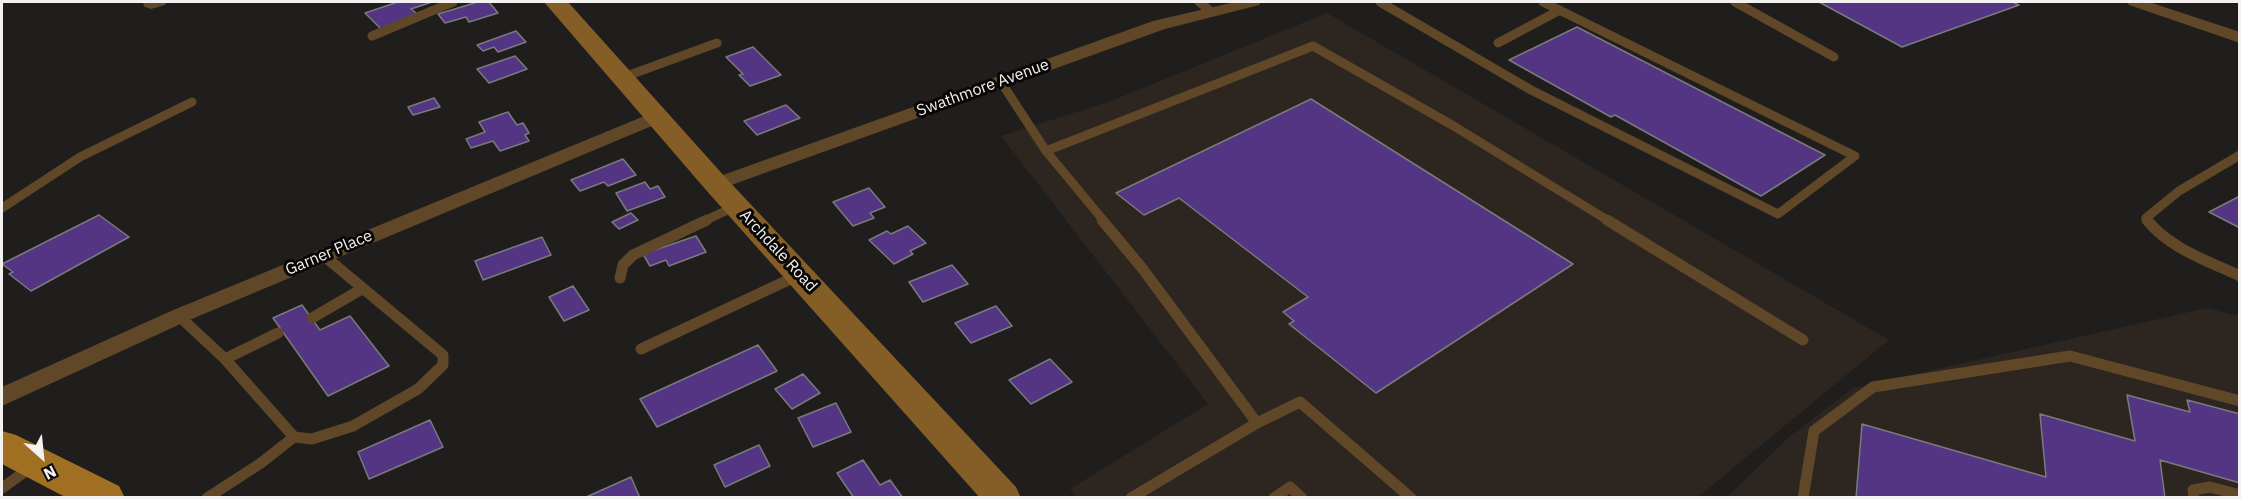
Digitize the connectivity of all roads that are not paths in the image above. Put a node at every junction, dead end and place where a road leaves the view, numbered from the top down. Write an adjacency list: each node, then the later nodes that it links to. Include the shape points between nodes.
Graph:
1 (453, 2): 10 (lane)
2 (556, 2): 15 (main road, Archdale Road)
3 (1253, 2): 8 (street, Swathmore Avenue)
4 (1380, 2): 9 (lane, via 1531,90 1778,214 1855,156)
5 (1543, 2): 9 (lane)
6 (1735, 2): 14 (lane)
7 (2135, 2): 11 (street)
8 (1206, 7): 16 (street, Swathmore Avenue)
9 (1560, 10): 13 (lane)
10 (372, 36)
11 (2240, 38)
12 (717, 43): 15 (lane)
13 (1498, 43)
14 (1834, 57)
15 (624, 77): 18 (main road, Archdale Road)
16 (1001, 82): 19 (lane); 21 (street, Swathmore Avenue)
17 (192, 102): 23 (lane, via 80,157)
18 (659, 116): 21 (main road, Archdale Road); 24 (street, Garner Place)
19 (1046, 151): 32 (lane, via 1313,46 1452,125); 37 (lane, via 1142,268)
20 (2240, 155): 26 (lane, via 2179,191 2146,218 2151,227 2168,239)
21 (716, 184): 22 (main road, Archdale Road)
22 (736, 206): 25 (main road, Archdale Road); 27 (lane, via 633,255 620,269)
23 (2, 208)
24 (323, 255): 28 (lane); 29 (street, Garner Place)
25 (800, 275): 33 (lane); 45 (main road, Archdale Road)
26 (2240, 276)
27 (620, 278)
28 (362, 290): 30 (lane); 38 (lane, via 442,355 443,365 418,389 353,426 312,440)
29 (179, 316): 34 (lane); 35 (street, Garner Place)
30 (312, 318)
31 (278, 333): 34 (lane)
32 (1803, 340)
33 (641, 349)
34 (225, 358): 38 (lane)
35 (2, 397)
36 (2240, 401): 50 (lane, via 2070,356 1873,387 1814,431)
37 (1257, 423): 46 (lane); 49 (lane, via 1300,402)
38 (294, 437): 44 (lane)
39 (2, 446): 40 (main road)
40 (37, 463): 41 (lane); 43 (main road)
41 (2, 488)
42 (2240, 495): 51 (lane, via 2210,486 2193,490)
43 (104, 497)
44 (207, 498)
45 (1003, 498)
46 (1131, 498)
47 (1274, 498): 48 (lane, via 1290,487)
48 (1302, 498)
49 (1411, 498)
50 (1803, 498)
51 (2194, 498)

